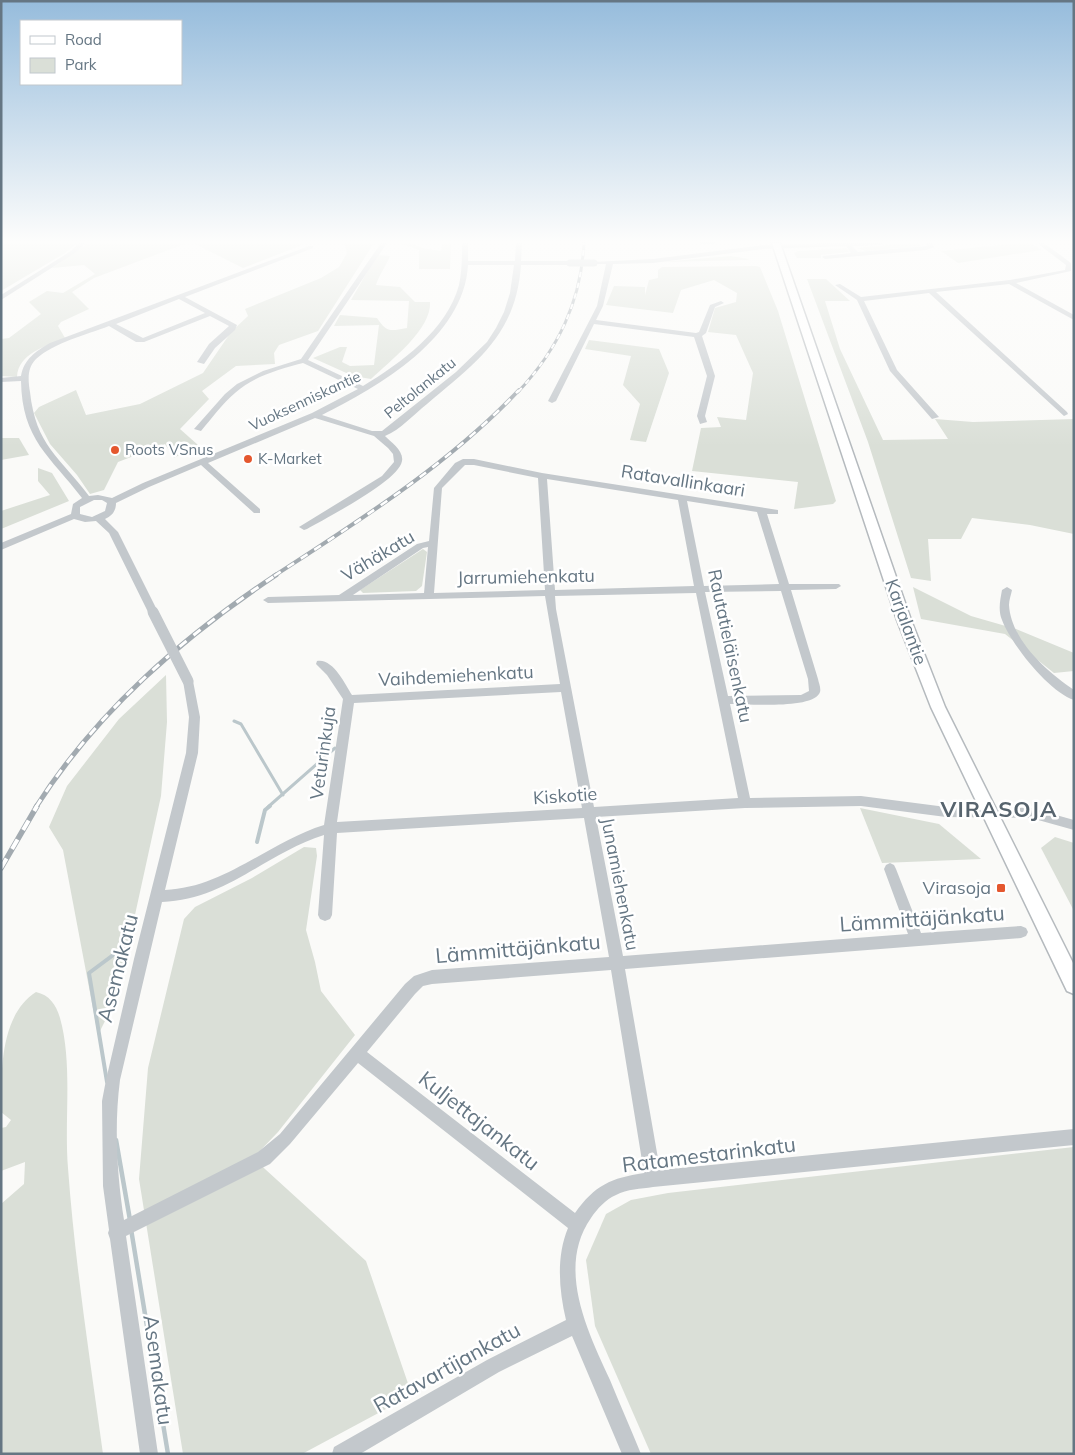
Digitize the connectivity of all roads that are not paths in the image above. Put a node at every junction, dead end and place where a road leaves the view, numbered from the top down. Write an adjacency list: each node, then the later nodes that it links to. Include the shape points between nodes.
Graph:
1 (144, 311): 15 (street)
2 (206, 311): 12 (street)
3 (338, 311): 17 (street)
4 (448, 311): 21 (street, Vuoksenniskantie, via 442,322 407,358)
5 (508, 311): 28 (street, Peltolankatu, via 490,346 388,431)
6 (598, 311): 14 (street)
7 (710, 311): 16 (street, via 702,332)
8 (799, 311): 57 (main road, Karjalantie, via 904,620 938,707)
9 (866, 311): 25 (street, via 894,371)
10 (952, 311): 23 (street)
11 (1061, 311): 13 (street)
12 (210, 313): 15 (street, via 144,340); 18 (street, via 233,325)
13 (1074, 318)
14 (593, 322): 16 (street); 22 (street)
15 (110, 324): 19 (street, via 41,351 26,366)
16 (696, 335): 26 (street, via 711,376 701,416)
17 (304, 361): 21 (street); 27 (street, via 242,385)
18 (201, 362)
19 (24, 378): 20 (street); 32 (street, via 36,436)
20 (1, 380)
21 (365, 390): 24 (street, Vuoksenniskantie)
22 (552, 401)
23 (1064, 414)
24 (315, 415): 28 (street, Peltolankatu); 29 (street, Vuoksenniskantie)
25 (935, 417)
26 (703, 422)
27 (198, 429)
28 (378, 435): 39 (street, via 398,455 395,470)
29 (202, 462): 33 (street, Vuoksenniskantie, via 146,484); 35 (street)
30 (542, 476): 31 (street, Ratavallinkaari); 40 (street, Ratavallinkaari, via 469,462 458,465 438,488); 46 (street, Junamiehenkatu)
31 (682, 498): 34 (street, Ratavallinkaari); 44 (street, Rautatieläisenkatu)
32 (87, 499): 33 (street, via 99,497); 37 (street, via 76,506)
33 (112, 502): 38 (street, via 110,510)
34 (760, 510): 36 (street); 43 (street, Ratavallinkaari)
35 (257, 511)
36 (775, 512)
37 (74, 515): 38 (street, via 86,520); 41 (street)
38 (98, 518): 61 (street, Asemakatu, bridge, via 113,532 188,681 194,710 194,738)
39 (304, 527)
40 (432, 543): 47 (street, Ratavallinkaari); 48 (street, Vähäkatu, via 420,546)
41 (1, 547)
42 (836, 586): 43 (street, Jarrumiehenkatu)
43 (784, 588): 44 (street, Jarrumiehenkatu); 54 (street, Ratavallinkaari, via 815,692 801,699)
44 (700, 590): 46 (street, Jarrumiehenkatu); 54 (street, Rautatieläisenkatu)
45 (1007, 590): 52 (street, via 1004,612 1027,655 1044,674)
46 (549, 594): 47 (street, Jarrumiehenkatu); 51 (street, Junamiehenkatu)
47 (429, 595): 48 (street, Jarrumiehenkatu)
48 (341, 598): 49 (street, Jarrumiehenkatu)
49 (268, 600)
50 (321, 664): 53 (street, Veturinkuja, via 331,672)
51 (565, 688): 53 (street, Vaihdemiehenkatu); 56 (street, Junamiehenkatu)
52 (1074, 696)
53 (349, 699): 59 (street, Veturinkuja)
54 (725, 700): 55 (street, Rautatieläisenkatu)
55 (746, 803): 56 (street, Kiskotie); 57 (street, Kiskotie, via 861,801 946,812)
56 (588, 812): 59 (street, Kiskotie); 65 (street, Junamiehenkatu)
57 (989, 813): 58 (street, Kiskotie, via 1031,813); 66 (main road, Karjalantie)
58 (1074, 825)
59 (330, 828): 61 (street, Kiskotie, via 293,841 198,891); 62 (street, Veturinkuja)
60 (890, 869): 64 (street)
61 (157, 896): 71 (street, Asemakatu, via 112,1080 110,1186)
62 (325, 915)
63 (1021, 932): 64 (street, Lämmittäjänkatu)
64 (917, 941): 65 (street, Lämmittäjänkatu)
65 (617, 962): 67 (street, Lämmittäjänkatu, via 432,977 419,981); 69 (street, Junamiehenkatu)
66 (1074, 985)
67 (356, 1052): 70 (street, Kuljettajankatu); 71 (street, Lämmittäjänkatu, via 285,1139 264,1158)
68 (1074, 1136): 69 (street, Ratamestarinkatu)
69 (653, 1179): 70 (street, Ratamestarinkatu, via 606,1191)
70 (576, 1224): 72 (street, Ratamestarinkatu, via 568,1272)
71 (116, 1232): 73 (street, Asemakatu)
72 (576, 1324): 74 (street, Ratavartijankatu, via 493,1366); 75 (street, Ratamestarinkatu)
73 (149, 1454)
74 (341, 1454)
75 (632, 1454)

